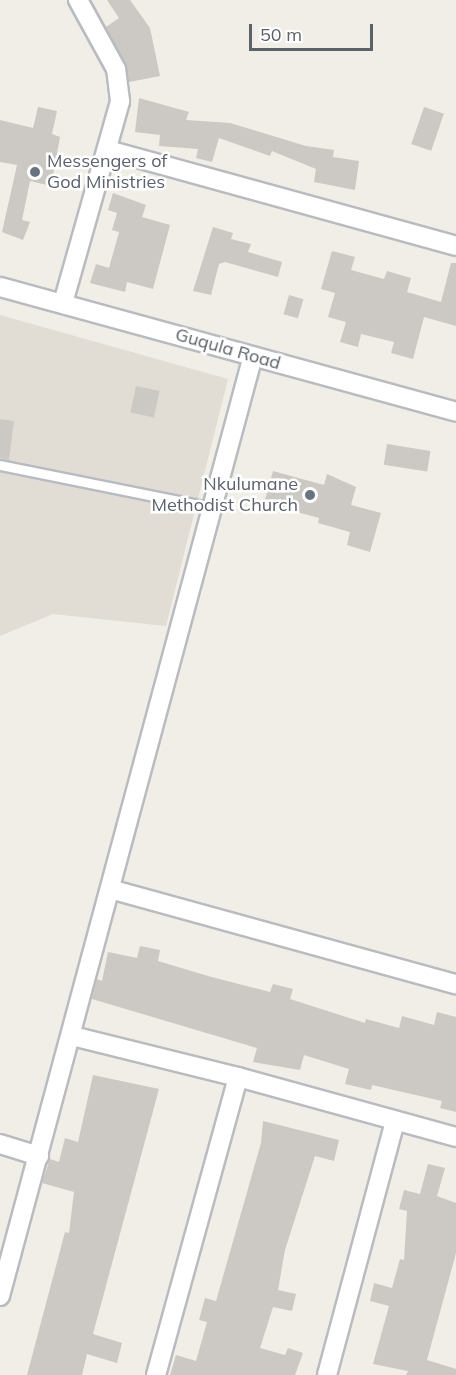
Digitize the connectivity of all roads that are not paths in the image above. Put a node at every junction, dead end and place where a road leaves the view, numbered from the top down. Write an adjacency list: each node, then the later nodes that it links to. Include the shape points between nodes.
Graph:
1 (78, 0): 2 (street, via 118,76 120,101)
2 (108, 150): 3 (street); 5 (street)
3 (456, 246)
4 (0, 286): 5 (street, Guqula Road)
5 (63, 303): 6 (street, Guqula Road)
6 (253, 356): 7 (street, Guqula Road); 9 (street)
7 (456, 412)
8 (0, 465): 9 (lane)
9 (213, 508): 10 (street)
10 (110, 889): 11 (street); 12 (street)
11 (456, 984)
12 (72, 1036): 13 (street); 17 (street)
13 (238, 1077): 14 (street); 19 (street)
14 (395, 1121): 15 (street); 20 (street)
15 (456, 1137)
16 (0, 1143): 17 (street)
17 (39, 1156): 18 (street)
18 (0, 1296)
19 (156, 1375)
20 (327, 1375)

